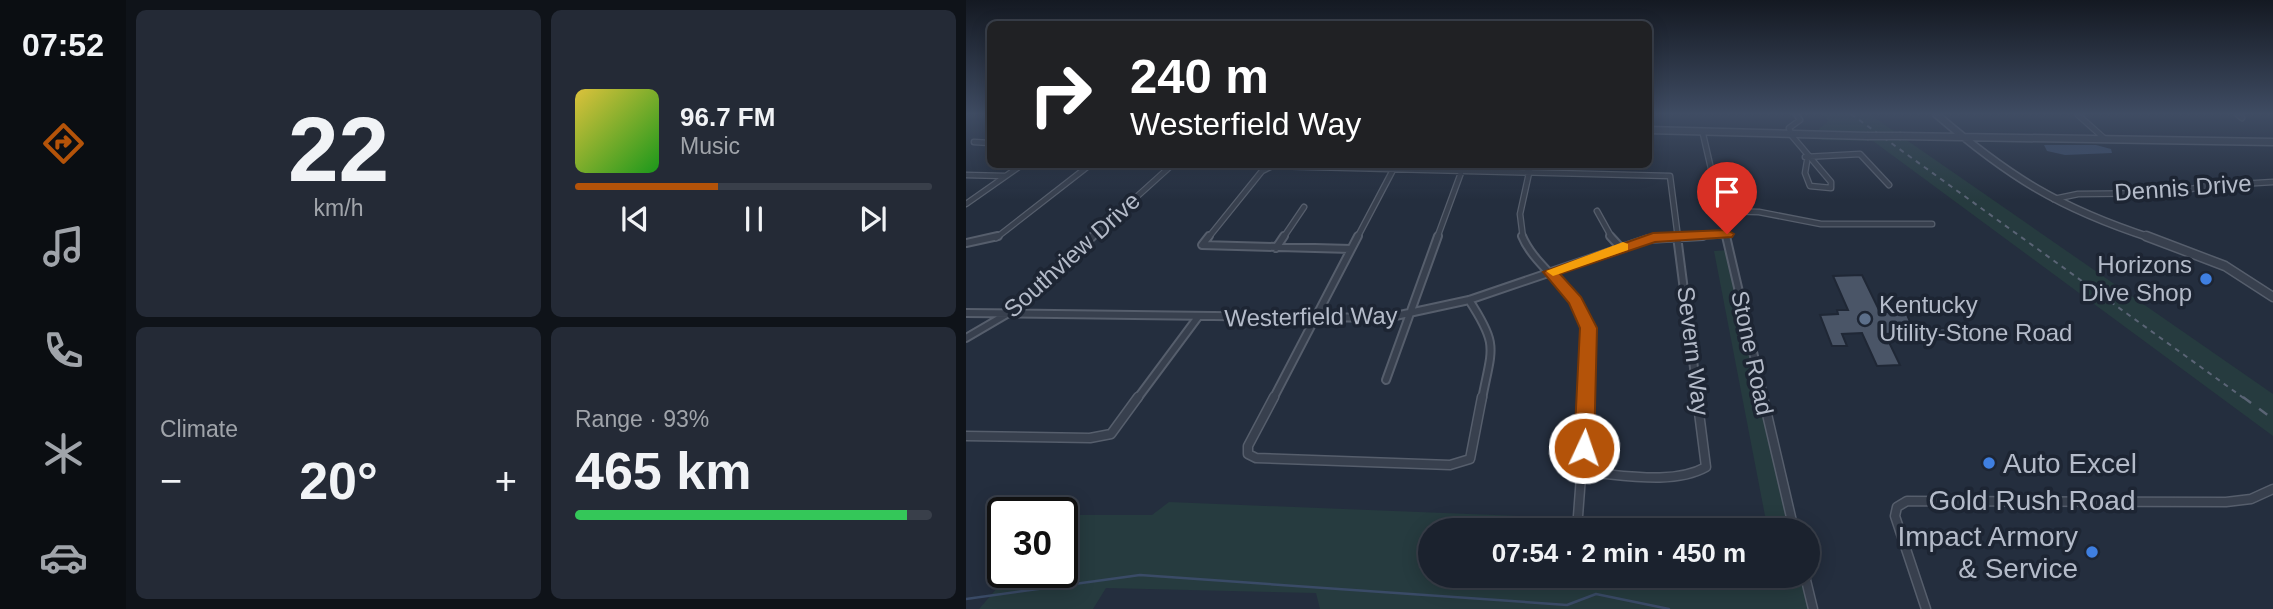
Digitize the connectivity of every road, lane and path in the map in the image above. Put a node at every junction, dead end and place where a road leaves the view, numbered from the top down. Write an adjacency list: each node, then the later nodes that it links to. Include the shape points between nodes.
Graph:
1 (1705, 142): 20 (street, Stone Road)
2 (1796, 142): 4 (street)
3 (1971, 142): 16 (street)
4 (1806, 159): 4 (street, via 1831,182 1831,188 1810,186); 15 (street, via 1860,154)
5 (1018, 168): 13 (street)
6 (1086, 168): 24 (street, via 996,238)
7 (1169, 168): 32 (street, Southview Drive)
8 (1267, 168): 26 (street, Severn Way, via 1202,245)
9 (1394, 168): 11 (street, Severn Way); 27 (street)
10 (1531, 168): 11 (street, Severn Way); 23 (street, Severn Way, via 1669,175); 28 (street, via 1521,233)
11 (1462, 170): 33 (street)
12 (966, 175): 13 (street)
13 (1007, 176): 17 (street)
14 (2273, 182): 16 (street, Dennis Drive, via 2169,193 2078,194)
15 (1889, 185)
16 (2052, 200): 29 (street, via 2202,254)
17 (966, 204)
18 (1304, 207): 26 (street)
19 (1597, 211): 25 (street, via 1606,232)
20 (1722, 211): 21 (street, via 1759,212 1821,224); 22 (street, Stone Road)
21 (1931, 224)
22 (1727, 234): 23 (street, Westerfield Way); 42 (street, Stone Road)
23 (1678, 235): 25 (street, Westerfield Way); 39 (street, Severn Way, via 1706,467 1683,475)
24 (966, 243)
25 (1621, 247): 28 (street, Westerfield Way)
26 (1276, 248): 27 (street, Severn Way)
27 (1351, 249): 35 (street)
28 (1550, 272): 30 (street, Westerfield Way); 39 (street, via 1576,301 1588,328)
29 (2273, 297)
30 (1469, 300): 33 (street, Westerfield Way); 35 (street, via 1489,331 1492,355 1471,456 1466,462 1450,465 1256,458 1248,454 1248,446)
31 (966, 313): 32 (street, Westerfield Way)
32 (1007, 314): 34 (street, Westerfield Way); 36 (street, Southview Drive)
33 (1410, 315): 35 (street, Westerfield Way); 37 (street)
34 (1198, 317): 35 (street, Westerfield Way); 38 (street, via 1111,435)
35 (1314, 320)
36 (966, 338)
37 (1386, 380)
38 (966, 436)
39 (1583, 472): 41 (street)
40 (2273, 489): 45 (street, Gold Rush Road, via 2251,499 2226,502 1907,501 1895,516)
41 (1578, 516)
42 (1791, 518)
43 (1808, 588): 44 (street)
44 (1813, 609)
45 (1926, 609)

